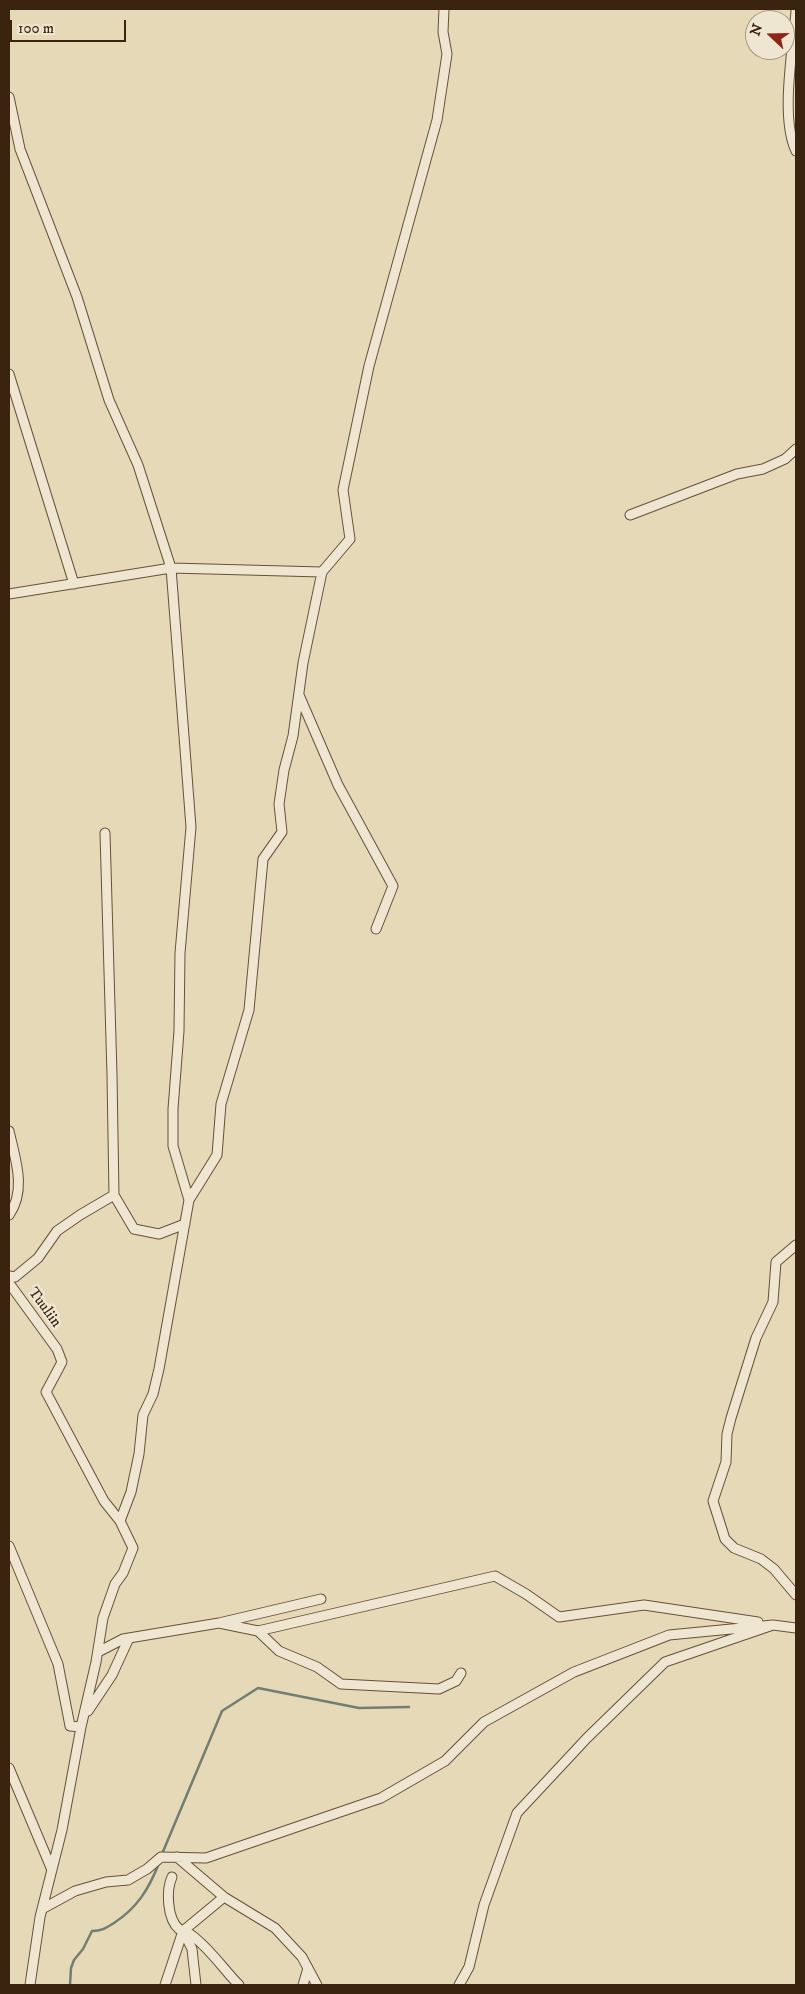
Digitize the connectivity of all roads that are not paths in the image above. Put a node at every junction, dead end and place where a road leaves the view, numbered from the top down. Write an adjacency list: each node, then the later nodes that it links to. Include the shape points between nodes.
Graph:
1 (444, 9): 10 (street, via 443,32 447,54 437,120 369,366 344,490 350,539)
2 (796, 11): 4 (street, via 789,93)
3 (9, 97): 9 (street, via 20,149 77,297 109,400 138,465)
4 (792, 122): 5 (street, via 790,136)
5 (796, 151)
6 (9, 374): 11 (street)
7 (796, 449): 8 (street, via 785,459 763,469 737,474)
8 (630, 514)
9 (171, 568): 10 (street); 11 (street); 18 (street, via 191,827 180,953 172,1146)
10 (322, 572): 13 (street)
11 (74, 584): 12 (street)
12 (9, 594)
13 (298, 695): 15 (street, via 338,785 393,886); 18 (street, via 279,804 282,832 263,859 249,1010 221,1104 217,1155)
14 (105, 833): 17 (street)
15 (376, 929)
16 (9, 1131): 19 (street, via 20,1192)
17 (114, 1195): 20 (street, via 134,1229 159,1234); 22 (street, via 57,1231 38,1258 15,1277)
18 (190, 1200): 20 (street)
19 (9, 1215)
20 (184, 1224): 24 (street, via 159,1369 153,1394 143,1415 131,1492)
21 (796, 1245): 26 (street, via 776,1262 773,1302 756,1338 731,1418 726,1462 713,1501 726,1539 734,1548 761,1559 774,1569)
22 (9, 1276)
23 (9, 1284): 24 (street, Tuuliin, via 56,1349 62,1362 46,1392 104,1501)
24 (120, 1521): 33 (street, via 133,1548 103,1618)
25 (9, 1546): 36 (street, via 58,1664 70,1726)
26 (796, 1595)
27 (321, 1599): 28 (street)
28 (219, 1622): 31 (street); 32 (street)
29 (773, 1625): 30 (street); 31 (street, via 644,1605 559,1617 495,1576); 38 (street, via 669,1635 656,1640 574,1672 484,1722 445,1760 381,1798 206,1858); 51 (street, via 665,1662 587,1738 518,1813 484,1905 469,1967)
30 (796, 1628)
31 (258, 1631): 34 (street, via 279,1651 317,1668 340,1684 439,1689 456,1681)
32 (129, 1638): 33 (street); 35 (street, via 112,1675)
33 (98, 1652): 35 (street)
34 (461, 1673)
35 (83, 1717): 36 (street)
36 (81, 1727): 39 (street)
37 (9, 1768): 39 (street)
38 (177, 1857): 41 (street); 42 (street, via 161,1857 128,1880 106,1882 75,1891)
39 (52, 1870): 42 (street)
40 (172, 1877): 43 (street, via 169,1883 172,1917)
41 (224, 1897): 43 (street); 44 (street, via 275,1928)
42 (42, 1909): 45 (street)
43 (183, 1931): 46 (street); 47 (street, via 192,1949); 48 (street, via 207,1950)
44 (308, 1968): 49 (street); 50 (street)
45 (30, 1985)
46 (165, 1985)
47 (196, 1985)
48 (239, 1985)
49 (303, 1985)
50 (317, 1985)
51 (460, 1985)

